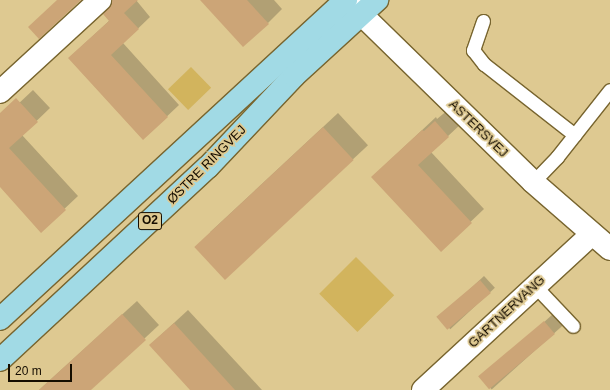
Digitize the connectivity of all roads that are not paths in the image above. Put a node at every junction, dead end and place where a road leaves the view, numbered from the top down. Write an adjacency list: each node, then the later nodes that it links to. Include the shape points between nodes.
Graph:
1 (100, 0): 4 (street)
2 (361, 3): 7 (street, ASTERSVEJ); 11 (main road, ØSTRE RINGVEJ / O2); 13 (main road, ØSTRE RINGVEJ / O2, via 208,168)
3 (483, 21): 6 (lane, via 473,50 484,64)
4 (0, 92)
5 (609, 93): 6 (lane)
6 (575, 135): 7 (lane)
7 (533, 182): 8 (street, ASTERSVEJ)
8 (592, 234): 9 (street, ASTERSVEJ); 10 (street, GARTNERVANG)
9 (610, 249)
10 (535, 286): 12 (lane); 14 (street, GARTNERVANG)
11 (0, 319)
12 (573, 326)
13 (0, 360)
14 (429, 388)

